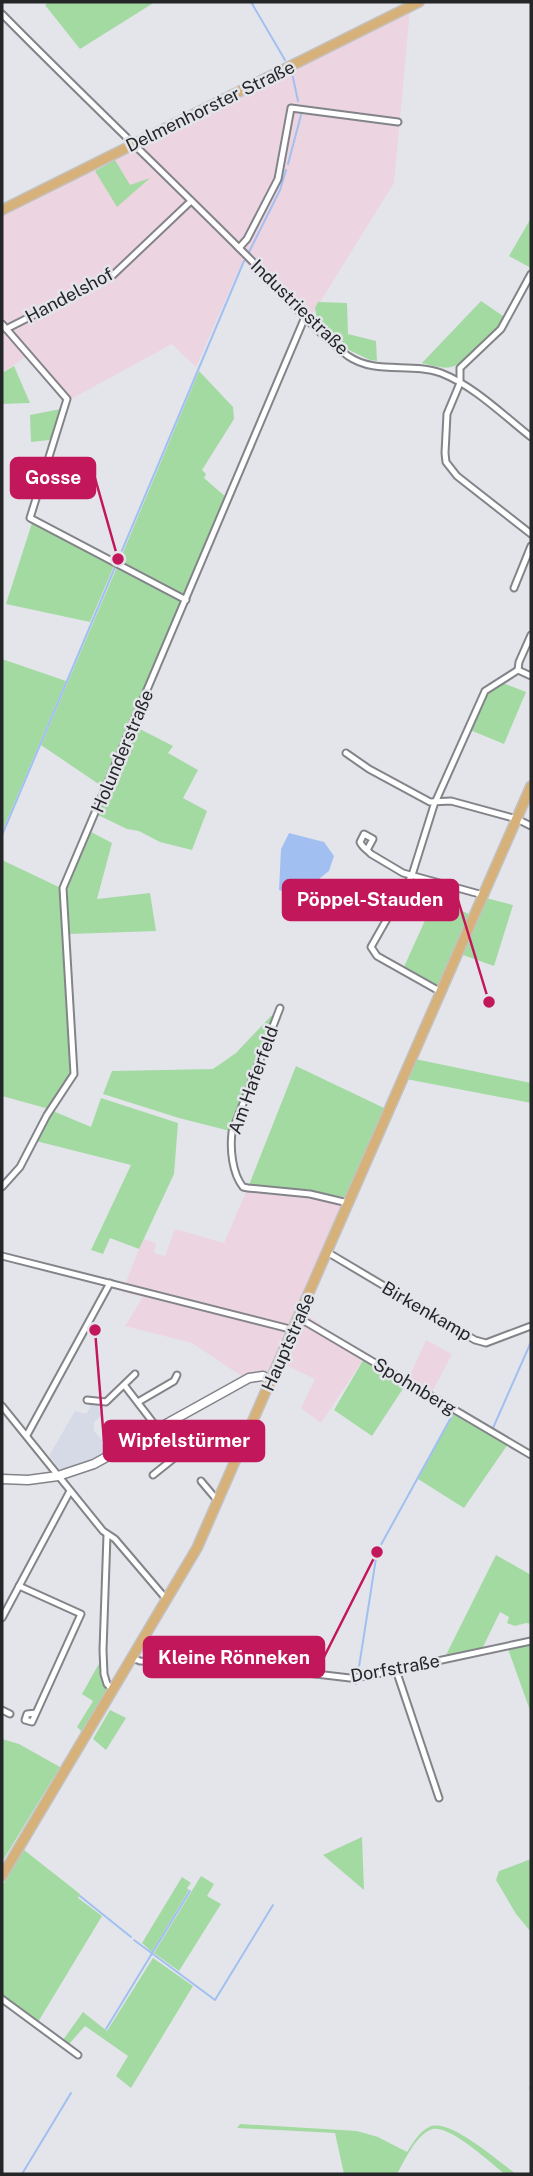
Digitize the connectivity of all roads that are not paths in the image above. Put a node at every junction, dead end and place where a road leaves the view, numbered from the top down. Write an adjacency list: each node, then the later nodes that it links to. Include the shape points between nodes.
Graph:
1 (419, 2): 4 (main road, Delmenhorster Straße)
2 (2, 14): 4 (street, Industriestraße)
3 (398, 122): 7 (street, via 292,108 278,179)
4 (134, 144): 5 (street, Industriestraße); 6 (main road, Delmenhorster Straße)
5 (191, 201): 7 (street, Industriestraße); 10 (street, Handelshof, via 113,275)
6 (2, 210)
7 (239, 248): 9 (street, Industriestraße)
8 (531, 274): 11 (street, via 501,329)
9 (305, 317): 12 (street, Industriestraße, via 351,358); 18 (street, Holunderstraße)
10 (4, 326): 18 (street, Handelshof, via 67,399 30,519)
11 (460, 368): 12 (street); 13 (street)
12 (442, 373): 13 (street, Industriestraße)
13 (460, 383): 14 (street, Industriestraße); 15 (street, via 447,414 446,462)
14 (531, 437)
15 (531, 534)
16 (531, 546): 17 (street)
17 (514, 589)
18 (186, 600): 32 (street, Holunderstraße, via 63,888 74,1074 20,1167)
19 (531, 635): 20 (street)
20 (518, 670): 21 (street); 24 (street, via 485,691)
21 (531, 676)
22 (346, 753): 24 (street)
23 (531, 786): 25 (main road, Hauptstraße)
24 (435, 802): 25 (street, via 451,801); 28 (street)
25 (517, 819): 26 (street); 29 (main road, Hauptstraße)
26 (531, 826)
27 (367, 850): 28 (street)
28 (412, 875): 29 (street); 30 (street, via 371,947 377,956)
29 (483, 895): 30 (main road, Hauptstraße)
30 (441, 992): 33 (main road, Hauptstraße)
31 (280, 1007): 33 (street, Am Haferfeld, via 232,1132 230,1149 239,1182 248,1188)
32 (2, 1187)
33 (348, 1203): 34 (main road, Hauptstraße)
34 (327, 1252): 37 (main road, Hauptstraße); 38 (street, Birkenkamp, via 475,1340 486,1343)
35 (2, 1256): 36 (street)
36 (110, 1283): 39 (street); 48 (street)
37 (299, 1318): 39 (main road, Hauptstraße); 49 (street, Spohnberg)
38 (531, 1325)
39 (294, 1330): 42 (main road, Hauptstraße)
40 (135, 1374): 43 (street)
41 (177, 1375): 45 (street)
42 (270, 1380): 47 (street, via 249,1378); 55 (main road, Hauptstraße)
43 (125, 1386): 44 (street, via 103,1403); 45 (street)
44 (87, 1401)
45 (138, 1402): 47 (street)
46 (2, 1406): 48 (street)
47 (158, 1430): 50 (street, via 177,1455); 51 (street, via 94,1464)
48 (27, 1436): 51 (street)
49 (531, 1455)
50 (153, 1475)
51 (58, 1476): 52 (street); 54 (street)
52 (2, 1479)
53 (201, 1481): 55 (street)
54 (70, 1490): 56 (street); 57 (street)
55 (218, 1501): 58 (main road, Hauptstraße)
56 (107, 1535): 58 (street); 63 (street, via 103,1650 107,1684)
57 (19, 1586): 59 (street); 65 (street, via 81,1614)
58 (167, 1600): 61 (main road, Hauptstraße)
59 (2, 1618)
60 (531, 1641): 62 (street, Dorfstraße)
61 (132, 1658): 62 (street, Dorfstraße, via 222,1663 335,1678); 63 (main road, Hauptstraße)
62 (396, 1670): 67 (street)
63 (113, 1690): 68 (main road, Hauptstraße)
64 (2, 1710): 66 (street)
65 (36, 1713)
66 (10, 1714)
67 (439, 1798)
68 (2, 1877)
69 (2, 1999): 70 (street)
70 (78, 2055)

